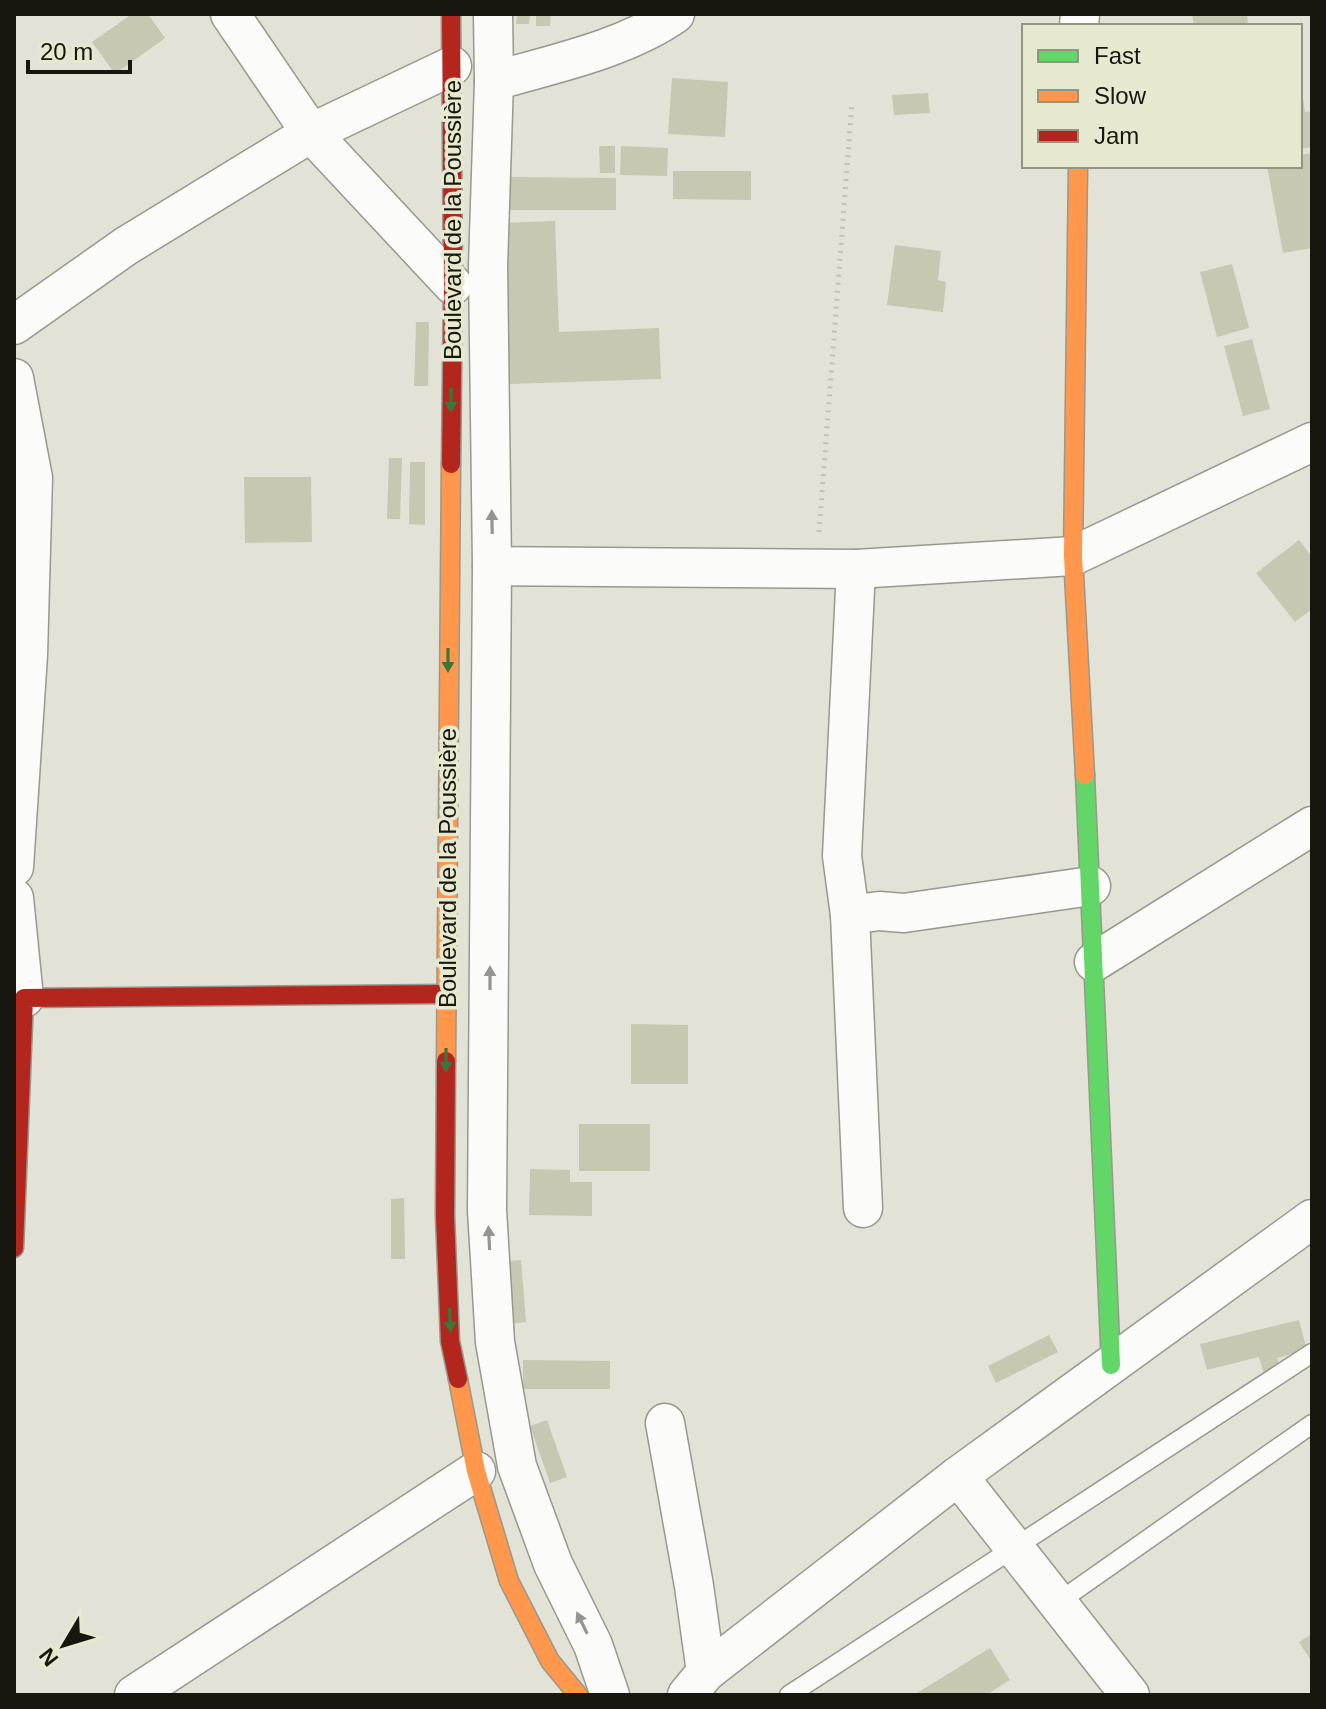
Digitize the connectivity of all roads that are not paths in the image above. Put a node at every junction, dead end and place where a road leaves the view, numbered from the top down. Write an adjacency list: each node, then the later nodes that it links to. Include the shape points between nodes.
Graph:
1 (230, 14): 7 (street)
2 (451, 14): 5 (street, Boulevard de la Poussière)
3 (493, 14): 6 (street, Boulevard de la Poussière)
4 (675, 14): 6 (street, via 597,51)
5 (452, 66): 7 (street); 9 (street, Boulevard de la Poussière)
6 (494, 81): 14 (street, Boulevard de la Poussière, one-way to 6, via 488,266)
7 (311, 133): 9 (street); 10 (street, via 126,246)
8 (1078, 168): 13 (street)
9 (453, 285): 22 (street, Boulevard de la Poussière, one-way to 22)
10 (14, 325)
11 (14, 378): 17 (street, via 33,478)
12 (1312, 442): 13 (street)
13 (1073, 556): 15 (street); 18 (street)
14 (492, 566): 15 (street); 38 (street, Boulevard de la Poussière, one-way to 14, via 517,1466 495,1342 487,1210)
15 (856, 569): 20 (street, via 842,856)
16 (1312, 826): 21 (street)
17 (14, 867)
18 (1091, 886): 20 (street, via 904,913); 21 (street)
19 (14, 898): 23 (street)
20 (850, 915): 24 (street)
21 (1094, 962): 28 (street)
22 (446, 994): 23 (street); 31 (street, Boulevard de la Poussière, one-way to 31, via 450,1341)
23 (24, 998): 26 (street)
24 (863, 1208)
25 (1312, 1219): 28 (street)
26 (14, 1248)
27 (1312, 1353): 33 (lane)
28 (1111, 1365): 32 (street)
29 (665, 1423): 35 (street, via 694,1586)
30 (1312, 1424): 34 (lane)
31 (476, 1471): 36 (street); 37 (street, Boulevard de la Poussière, via 509,1581 550,1661)
32 (958, 1476): 33 (street); 35 (street)
33 (1013, 1547): 34 (street); 39 (lane)
34 (1057, 1603): 40 (street)
35 (696, 1683)
36 (134, 1695)
37 (578, 1695)
38 (610, 1695)
39 (789, 1695)
40 (1130, 1695)

